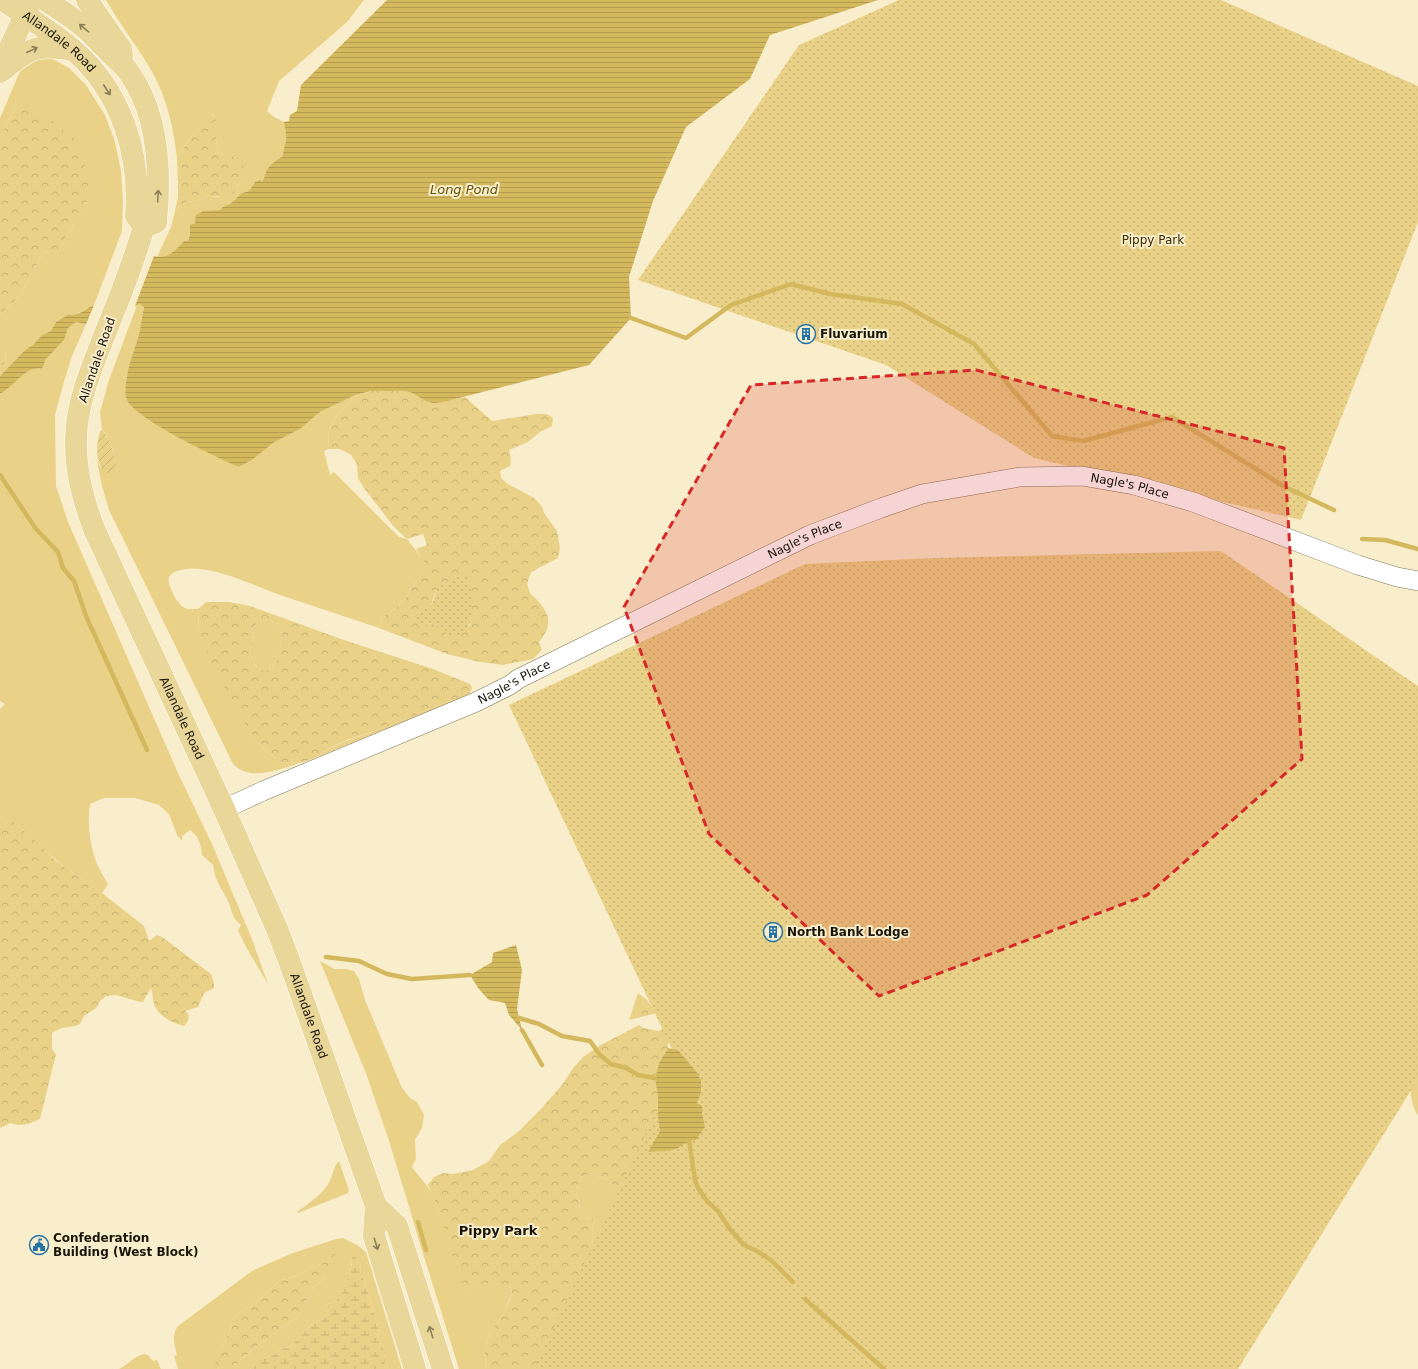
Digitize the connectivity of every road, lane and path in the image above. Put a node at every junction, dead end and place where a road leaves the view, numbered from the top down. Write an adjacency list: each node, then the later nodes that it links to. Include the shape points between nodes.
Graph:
1 (2, 0): 4 (main road); 5 (main road, Allandale Road)
2 (45, 0): 7 (main road, Allandale Road, one-way to 2, via 86,30)
3 (87, 0): 7 (main road, via 121,49)
4 (0, 4)
5 (28, 7): 6 (main road, Allandale Road); 8 (main road)
6 (73, 50): 8 (main road, one-way to 6, via 38,47); 9 (main road, Allandale Road, one-way to 9, via 96,74 120,113 134,157 136,216)
7 (122, 63): 9 (main road, Allandale Road, one-way to 7, via 156,222 156,143 142,94)
8 (0, 71)
9 (144, 227): 11 (main road, Allandale Road, via 133,263 90,373 78,416 76,456 81,492 94,529)
10 (1418, 580): 11 (street, Nagle's Place, via 1397,577 1358,565 1193,502 1134,485 1082,476 1020,477 922,494 810,535 476,702)
11 (224, 809): 12 (main road, Allandale Road, via 277,929)
12 (376, 1206): 13 (main road, Allandale Road, one-way to 13, via 374,1236); 14 (main road, Allandale Road, one-way to 12, via 397,1226)
13 (415, 1369)
14 (443, 1369)

